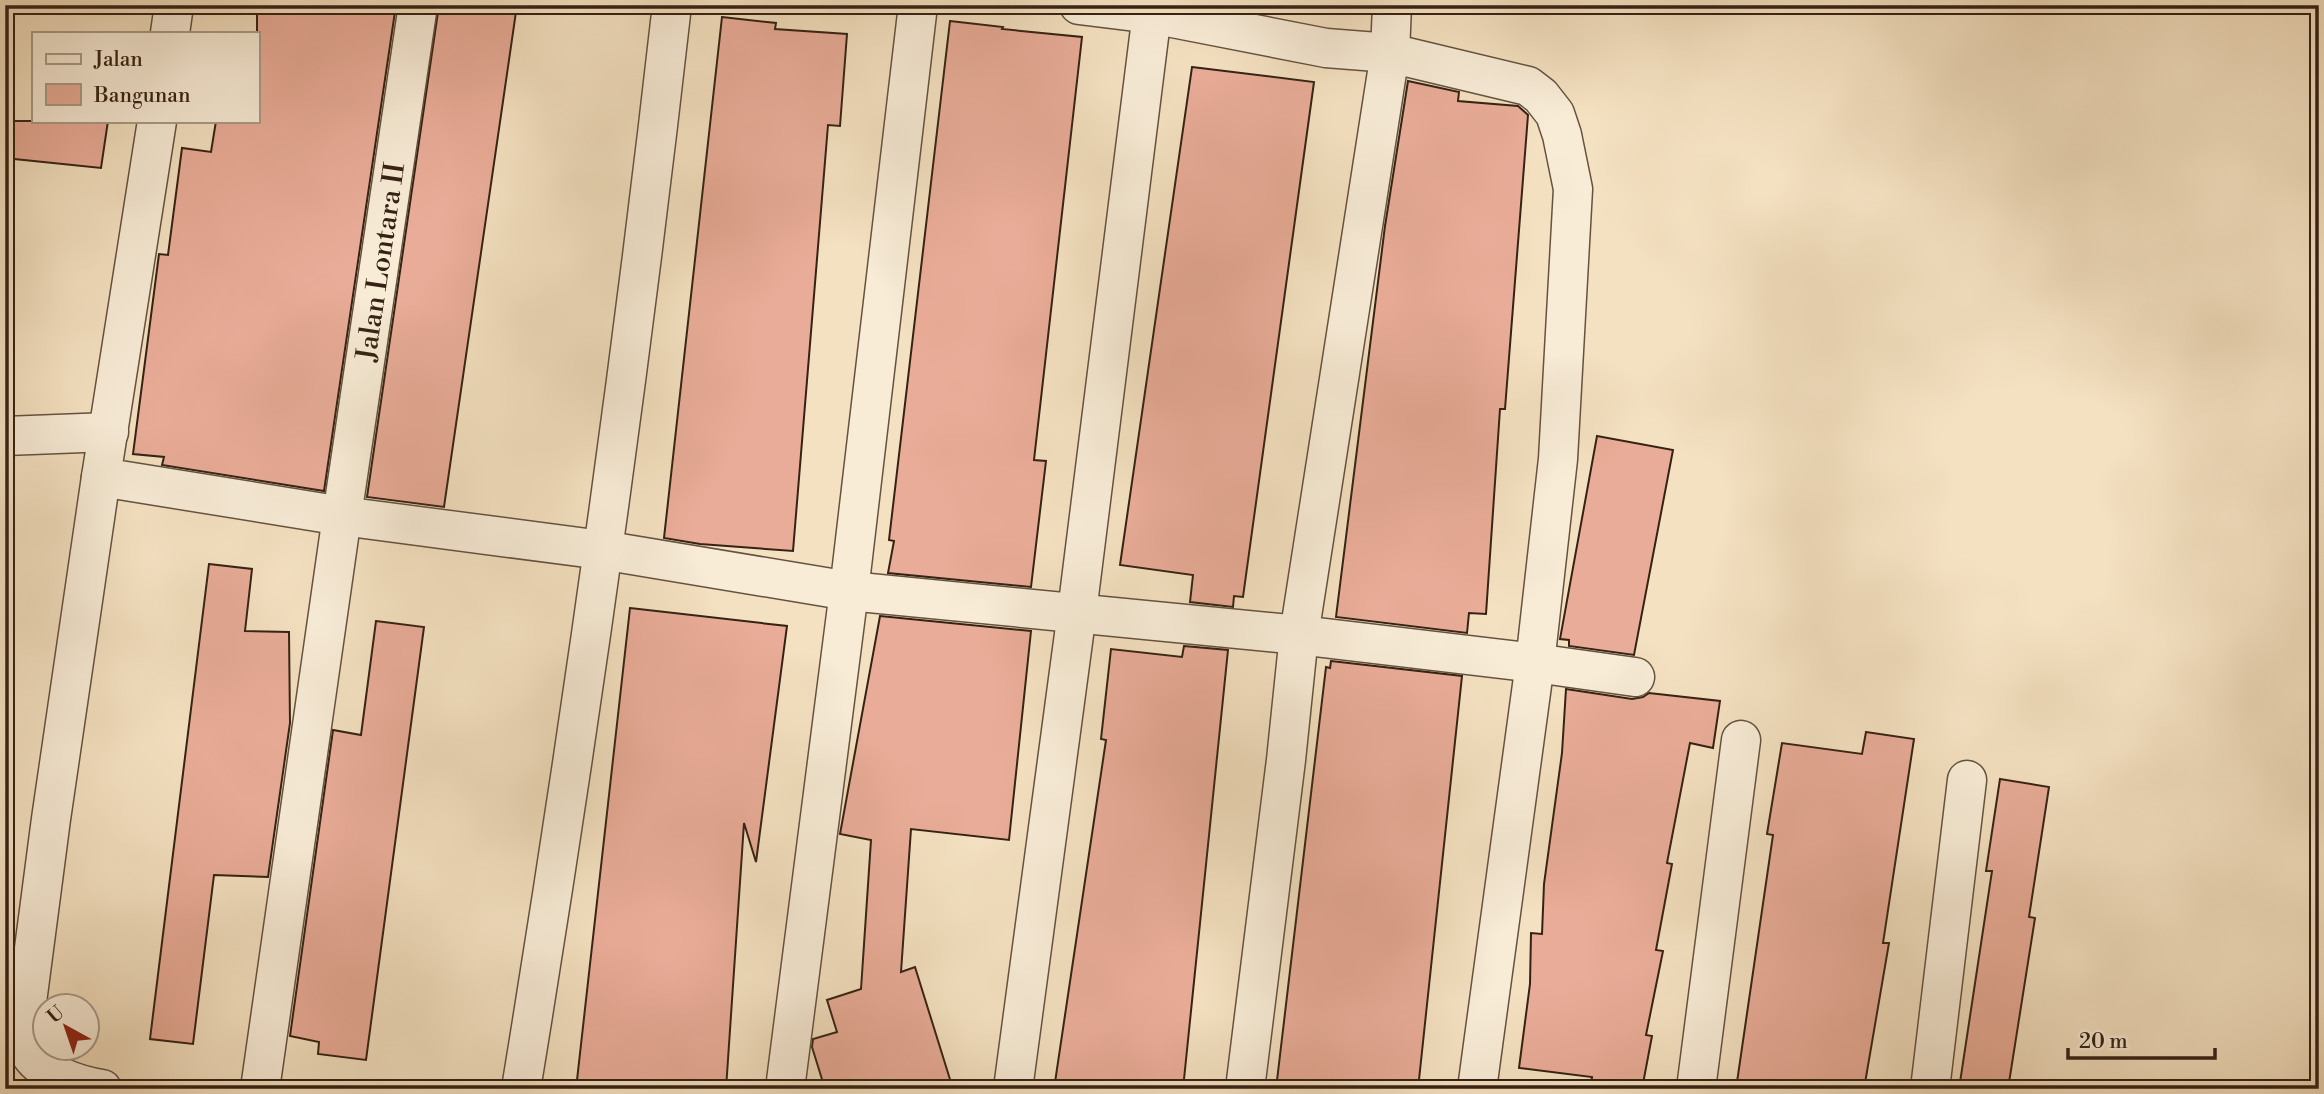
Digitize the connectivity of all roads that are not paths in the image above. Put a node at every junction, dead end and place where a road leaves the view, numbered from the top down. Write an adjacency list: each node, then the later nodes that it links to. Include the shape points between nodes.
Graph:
1 (174, 5): 8 (street)
2 (418, 5): 14 (street, Jalan Lontara II)
3 (672, 5): 15 (street)
4 (918, 5): 16 (street)
5 (1079, 5): 7 (street)
6 (1392, 5): 9 (street)
7 (1152, 9): 9 (street, via 1326,48); 17 (street)
8 (170, 32)
9 (1390, 53): 18 (street); 19 (street, via 1528,86 1555,114 1562,135 1573,189 1558,459)
10 (158, 122): 11 (street)
11 (109, 432): 12 (street); 13 (street)
12 (5, 436)
13 (101, 477): 14 (street); 23 (street)
14 (342, 516): 15 (street); 25 (street, Jalan Lontara II)
15 (602, 550): 16 (street); 26 (street)
16 (849, 591): 17 (street); 27 (street)
17 (1077, 612): 18 (street); 28 (street)
18 (1299, 635): 19 (street); 29 (street)
19 (1535, 663): 20 (street); 30 (street)
20 (1635, 677)
21 (1741, 740): 31 (street)
22 (1967, 780): 32 (street)
23 (20, 1064): 24 (street)
24 (102, 1089)
25 (260, 1089)
26 (522, 1089)
27 (785, 1089)
28 (1013, 1089)
29 (1245, 1089)
30 (1477, 1089)
31 (1696, 1089)
32 (1930, 1089)

